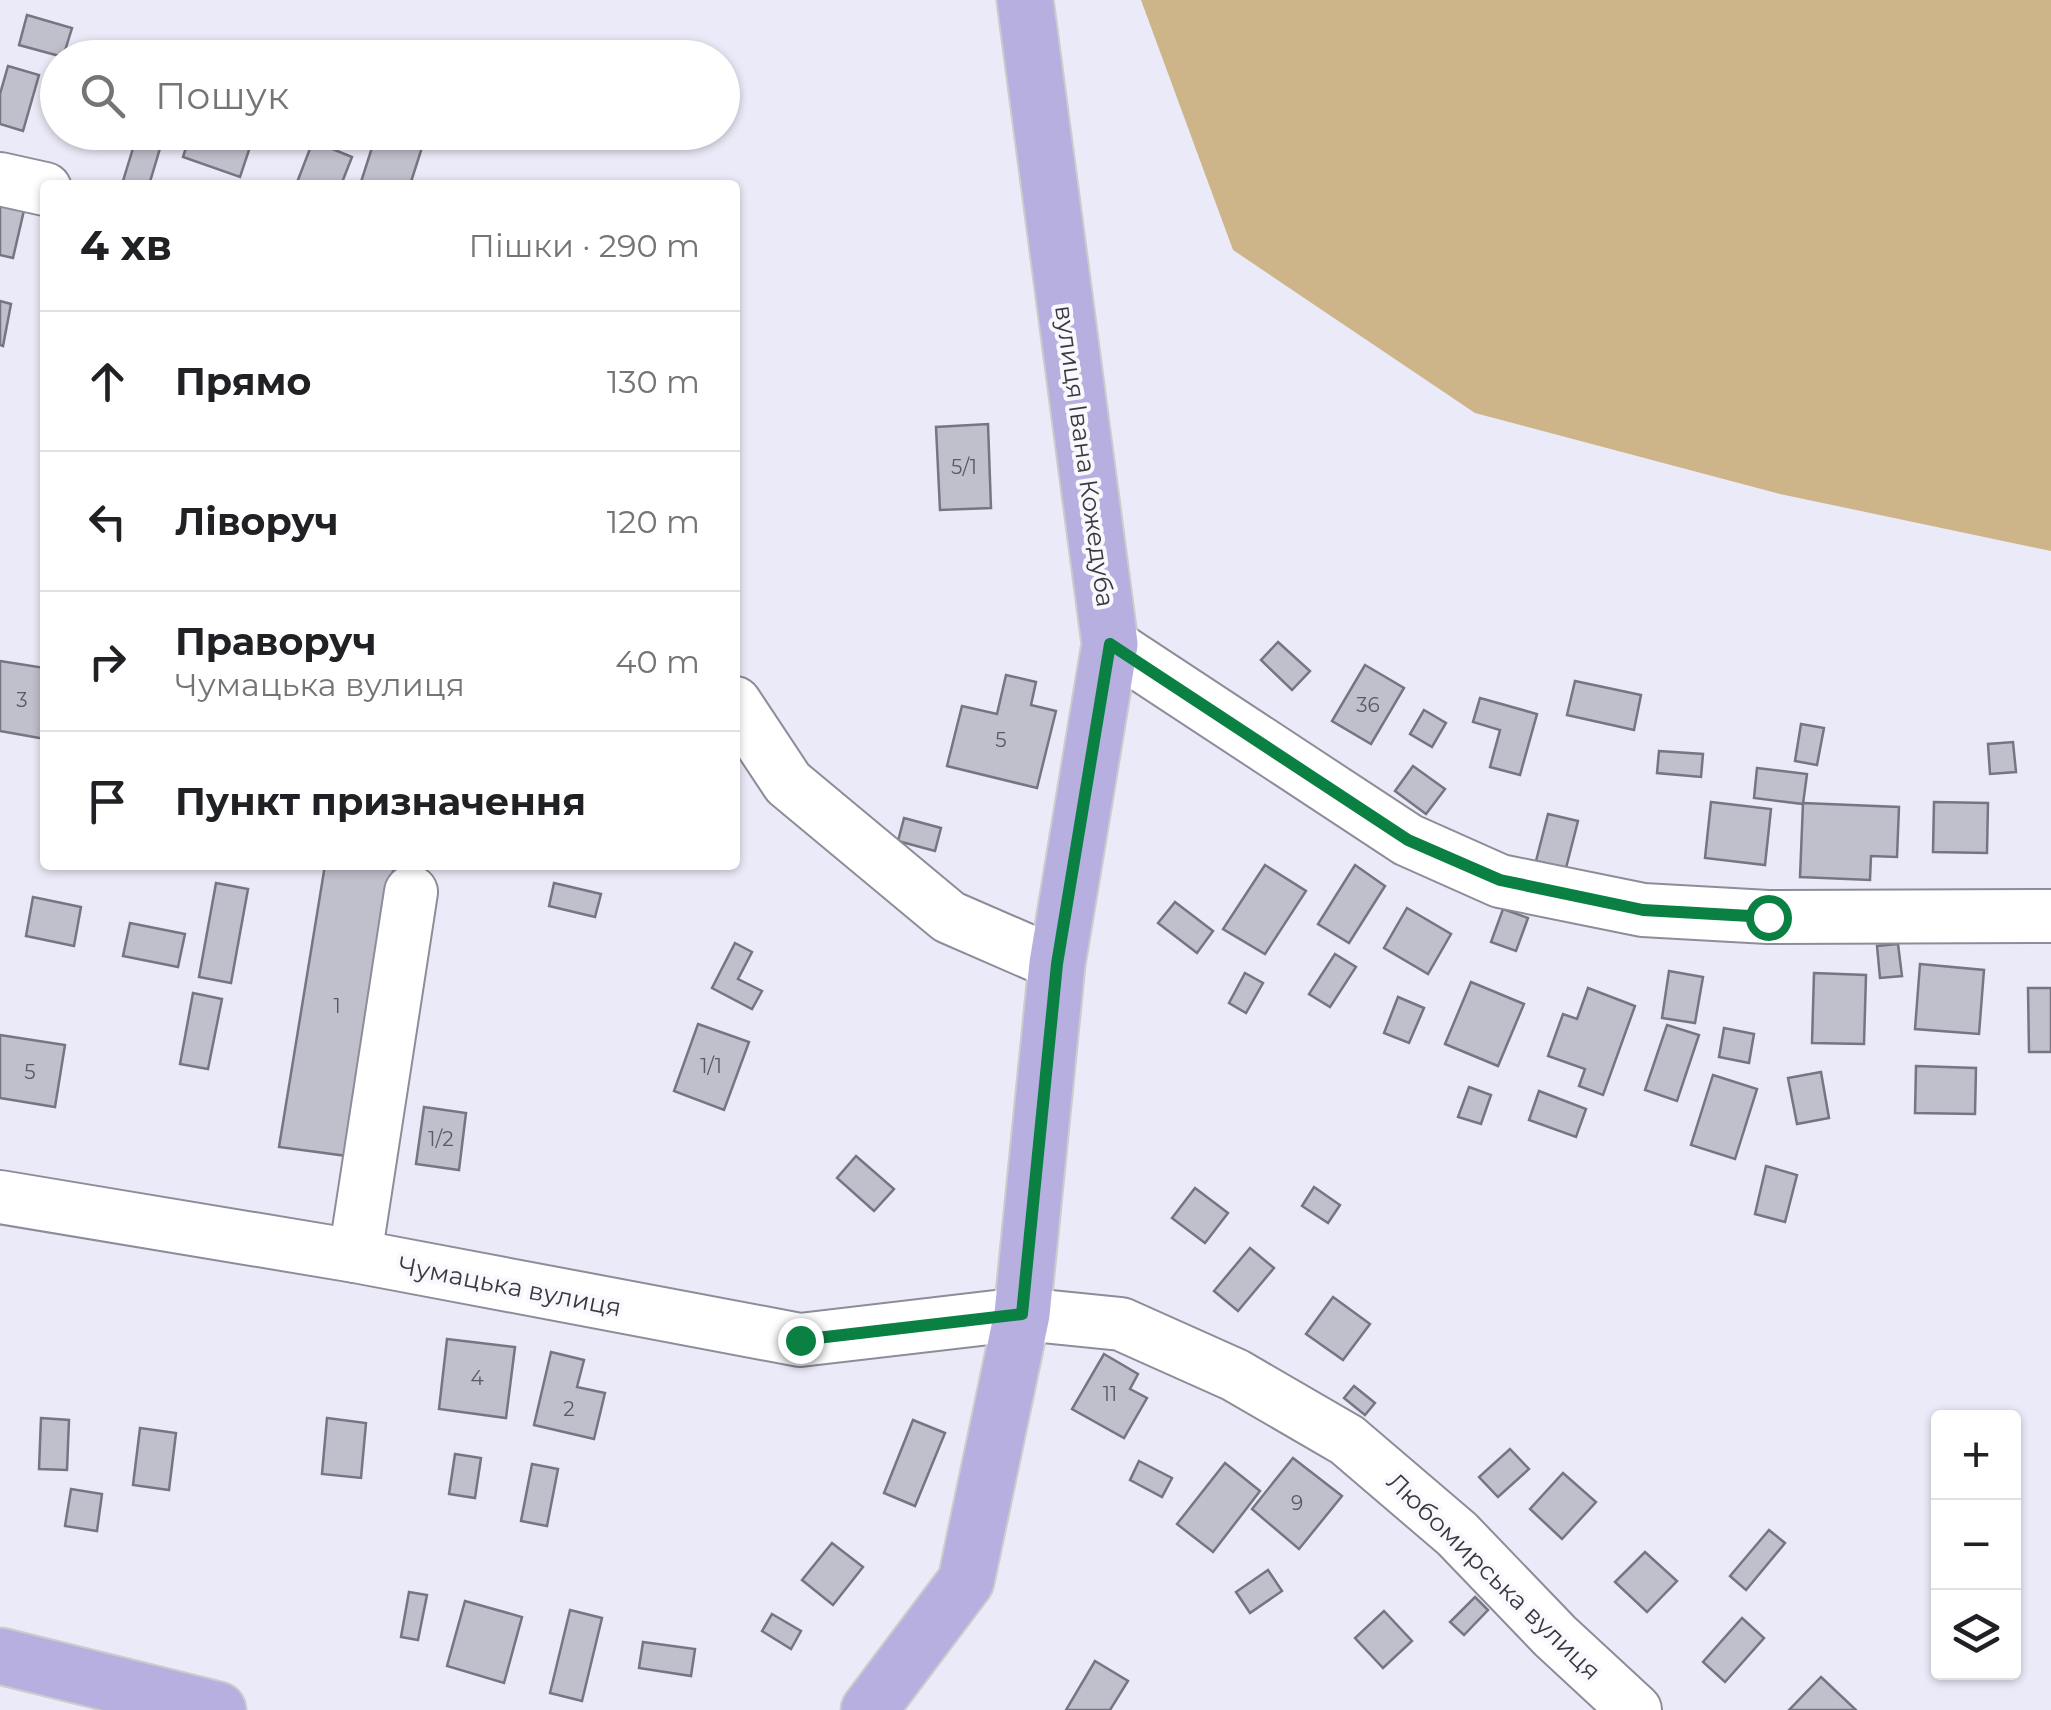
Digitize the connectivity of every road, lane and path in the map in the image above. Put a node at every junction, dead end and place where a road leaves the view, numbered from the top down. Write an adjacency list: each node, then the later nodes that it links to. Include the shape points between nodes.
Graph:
1 (1025, 0): 4 (main road, вулиця Івана Кожедуба)
2 (0, 179): 3 (street)
3 (40, 188)
4 (1110, 644): 7 (street, via 1408,840 1500,880 1643,910 1768,917); 8 (main road, вулиця Івана Кожедуба)
5 (740, 711): 8 (street, via 788,783 948,917)
6 (410, 892): 10 (street)
7 (2051, 916)
8 (1057, 964): 11 (main road, вулиця Івана Кожедуба)
9 (0, 1196): 10 (street, Чумацька вулиця)
10 (354, 1256): 11 (street, Чумацька вулиця, via 800,1340)
11 (1022, 1314): 14 (main road, вулиця Івана Кожедуба, via 966,1581); 15 (street, Любомирська вулиця, via 1121,1324 1235,1374 1348,1440 1457,1534)
12 (0, 1656): 13 (main road)
13 (218, 1710)
14 (869, 1710)
15 (1635, 1710)

